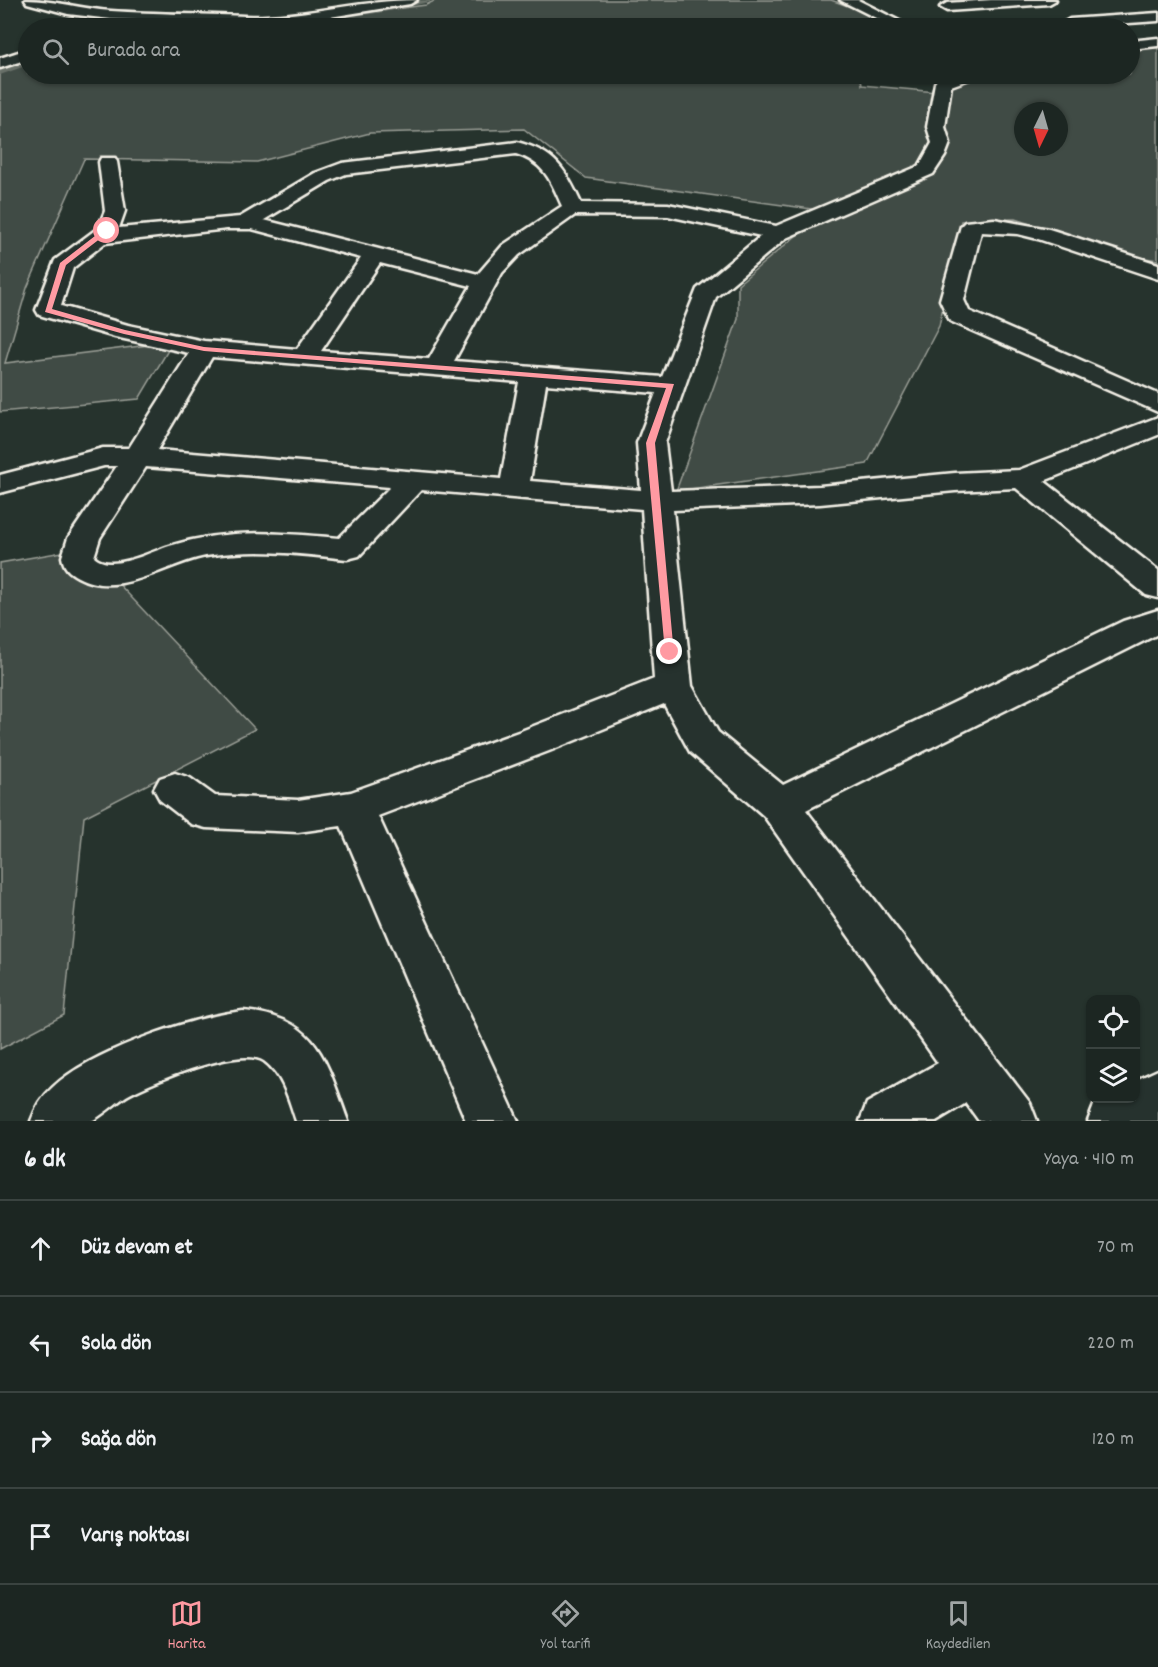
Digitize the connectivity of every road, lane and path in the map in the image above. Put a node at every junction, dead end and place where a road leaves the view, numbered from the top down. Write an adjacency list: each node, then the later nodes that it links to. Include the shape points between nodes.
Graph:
1 (32, 0): 6 (street, via 68,10)
2 (410, 0): 11 (street)
3 (847, 0): 12 (street)
4 (1019, 1): 5 (street); 7 (street)
5 (941, 3): 13 (street)
6 (139, 17): 9 (street); 10 (street, via 247,14)
7 (1062, 17): 8 (street)
8 (1158, 17)
9 (136, 18)
10 (284, 18)
11 (299, 18)
12 (885, 18)
13 (971, 18)
14 (1158, 42): 15 (street)
15 (1140, 44)
16 (18, 57): 17 (street)
17 (0, 63)
18 (943, 84): 22 (street, via 936,127 941,143 926,170)
19 (108, 162): 23 (street, via 115,211 107,231)
20 (573, 210): 21 (street, via 557,172 538,153 517,148 342,169); 22 (street, via 669,210); 26 (street, via 564,212 512,249)
21 (244, 222): 23 (street); 24 (street)
22 (778, 233): 31 (street, via 705,294)
23 (99, 237): 27 (street, via 63,265 48,310)
24 (375, 254): 26 (street); 28 (street)
25 (1158, 272): 32 (street, via 1031,230 991,224 972,226 952,300 959,316)
26 (485, 283): 29 (street)
27 (204, 349): 28 (street); 34 (street)
28 (304, 357): 29 (street)
29 (437, 368): 30 (street)
30 (534, 375): 31 (street); 38 (street)
31 (671, 386): 39 (street, via 651,443)
32 (1158, 404)
33 (1158, 425): 35 (street)
34 (138, 457): 36 (street); 36 (street, via 84,538 78,557 87,569 120,573 194,549 238,542 347,549); 37 (street, via 103,457)
35 (1023, 479): 39 (street, via 820,495); 40 (street)
36 (414, 480): 38 (street)
37 (0, 483)
38 (514, 488): 39 (street)
39 (657, 501): 42 (street)
40 (1158, 587)
41 (1158, 622): 44 (street, via 1136,629)
42 (673, 686): 44 (street, via 704,742); 45 (street)
43 (175, 789): 45 (street, via 206,812 297,816)
44 (779, 805): 46 (street)
45 (354, 808): 50 (street)
46 (974, 1070): 51 (street); 52 (street)
47 (1158, 1095): 53 (street)
48 (57, 1121): 49 (street, via 79,1096 99,1082 218,1036 237,1033 256,1033 272,1039 297,1057)
49 (322, 1121)
50 (492, 1121)
51 (886, 1121)
52 (1011, 1121)
53 (1114, 1121)

